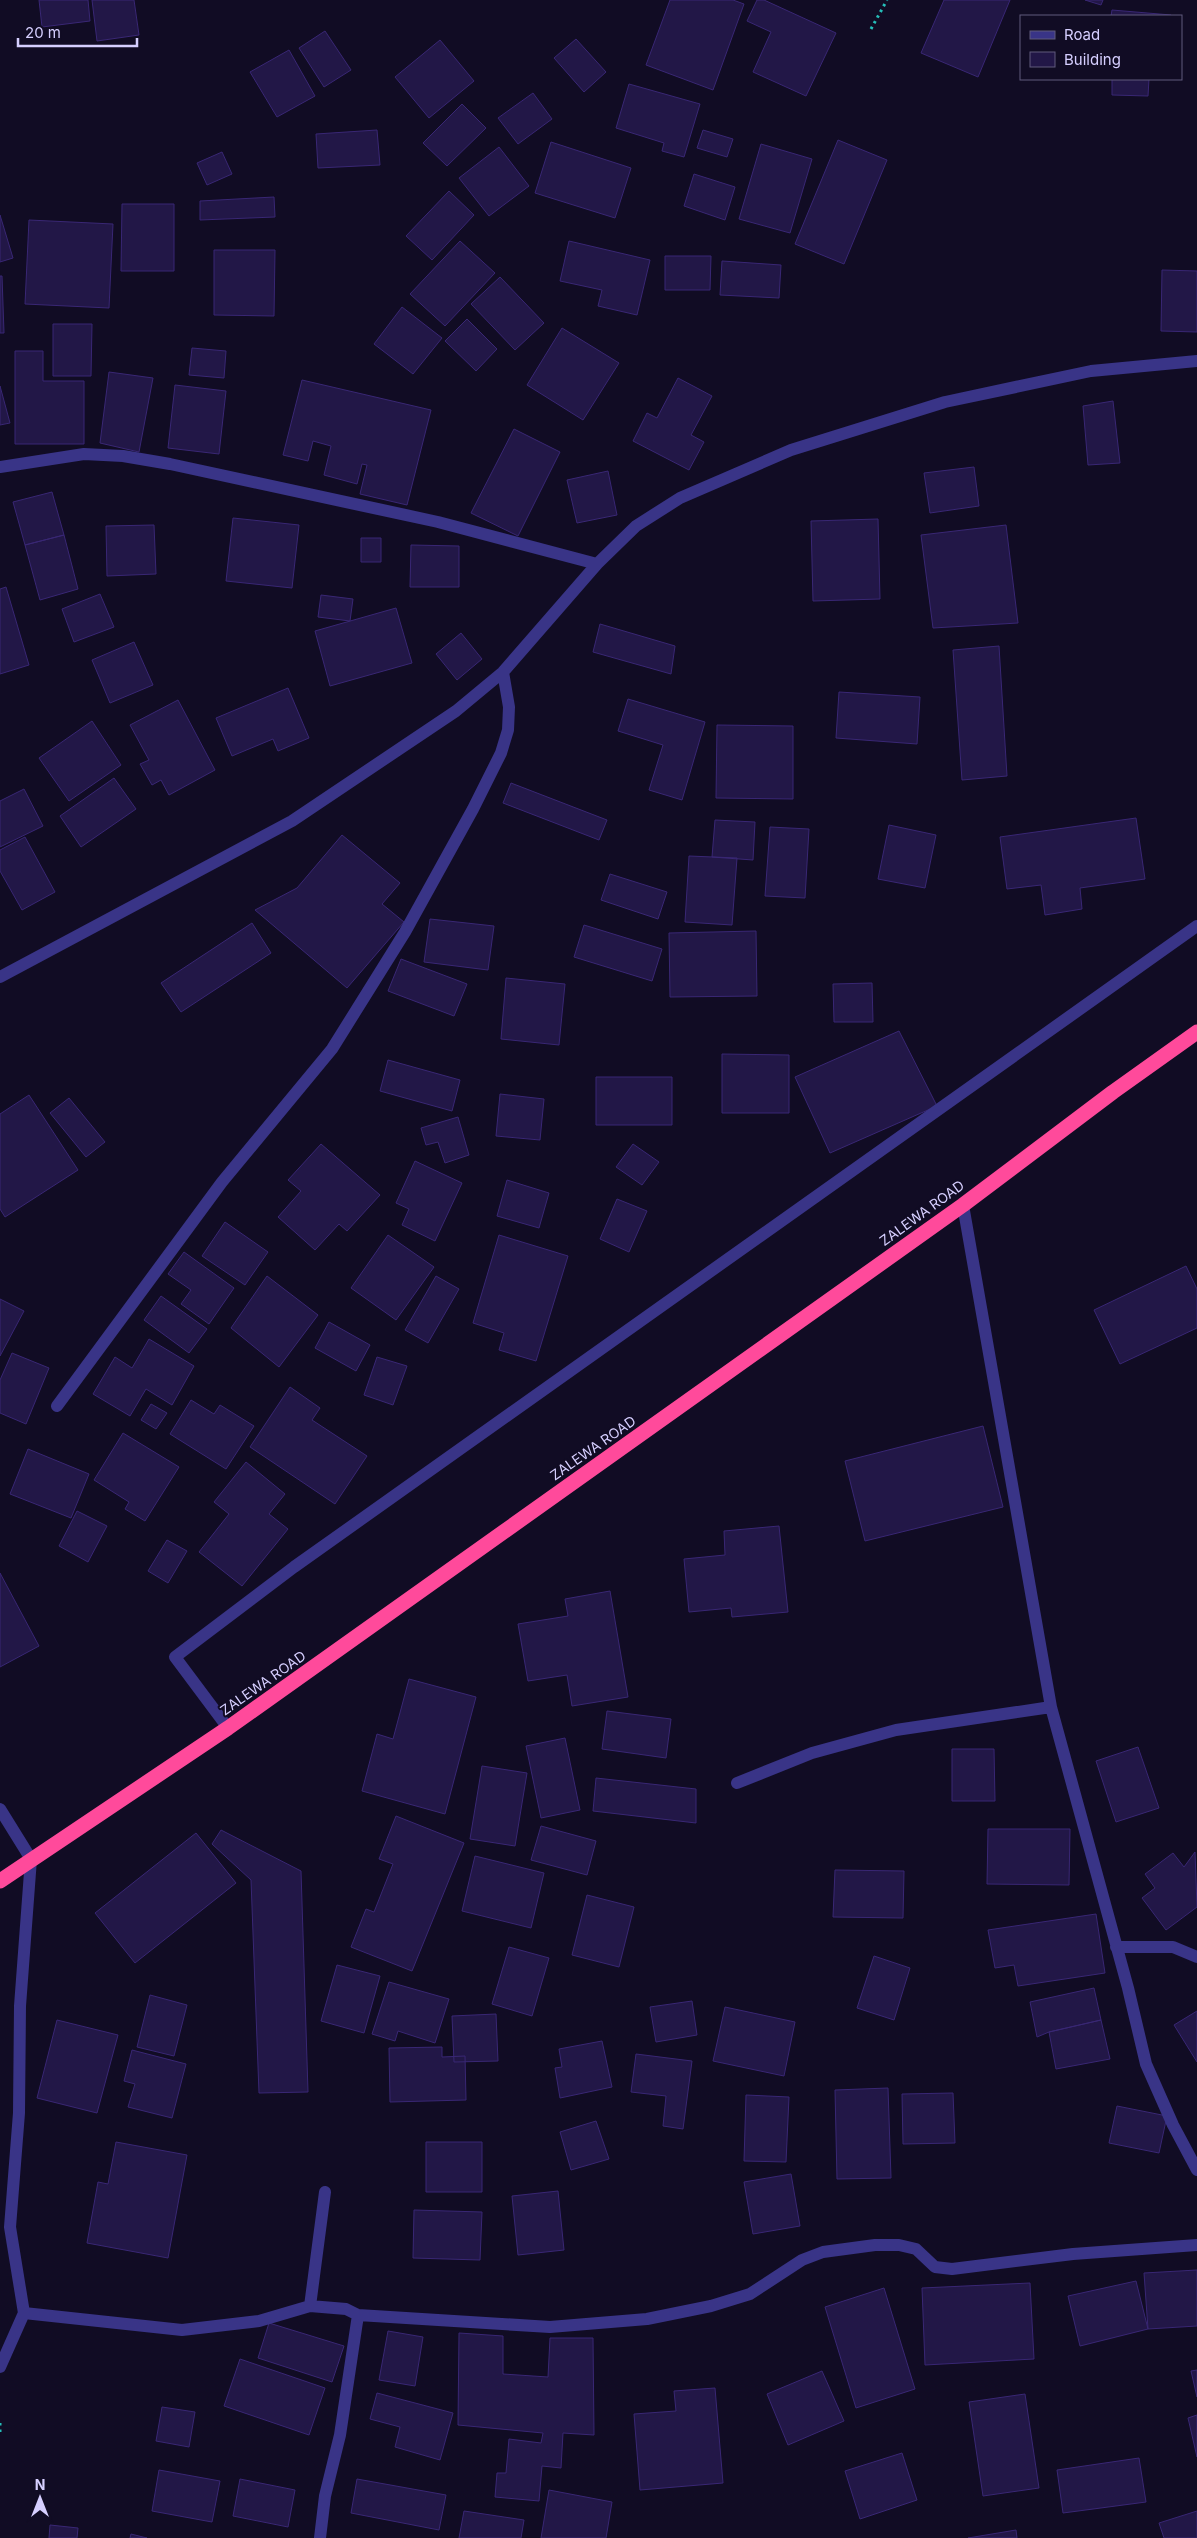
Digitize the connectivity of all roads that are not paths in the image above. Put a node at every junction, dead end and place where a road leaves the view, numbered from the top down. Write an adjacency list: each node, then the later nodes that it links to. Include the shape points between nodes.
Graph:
1 (1197, 361): 3 (street, via 1091,371 944,402 792,450 680,498 636,526)
2 (0, 467): 3 (street, via 84,454 123,456 438,522)
3 (597, 564): 4 (street)
4 (503, 672): 6 (street, via 456,711 292,821); 9 (street, via 510,707 501,753 405,932 332,1049 222,1182)
5 (1197, 926): 11 (street, via 294,1567 175,1657)
6 (0, 977)
7 (1197, 1032): 8 (highway, ZALEWA ROAD)
8 (963, 1204): 10 (street); 11 (highway, ZALEWA ROAD)
9 (57, 1406)
10 (1051, 1708): 12 (street, via 896,1730 812,1753); 16 (street)
11 (228, 1728): 14 (highway, ZALEWA ROAD)
12 (738, 1783)
13 (0, 1809): 14 (street)
14 (31, 1859): 15 (highway, ZALEWA ROAD); 22 (street, via 20,2006 19,2113 10,2227)
15 (0, 1881)
16 (1116, 1948): 17 (street, via 1173,1948); 18 (street, via 1146,2064)
17 (1197, 1958)
18 (1197, 2170)
19 (325, 2192): 21 (street)
20 (1197, 2245): 23 (street, via 1074,2254 952,2269 935,2267 916,2249 899,2244 832,2251 802,2260 750,2294 719,2304 647,2319 590,2325 550,2327)
21 (310, 2306): 22 (street, via 259,2321 182,2330); 23 (street, via 346,2309)
22 (24, 2313): 24 (street)
23 (358, 2315): 25 (street)
24 (0, 2367)
25 (320, 2538)

